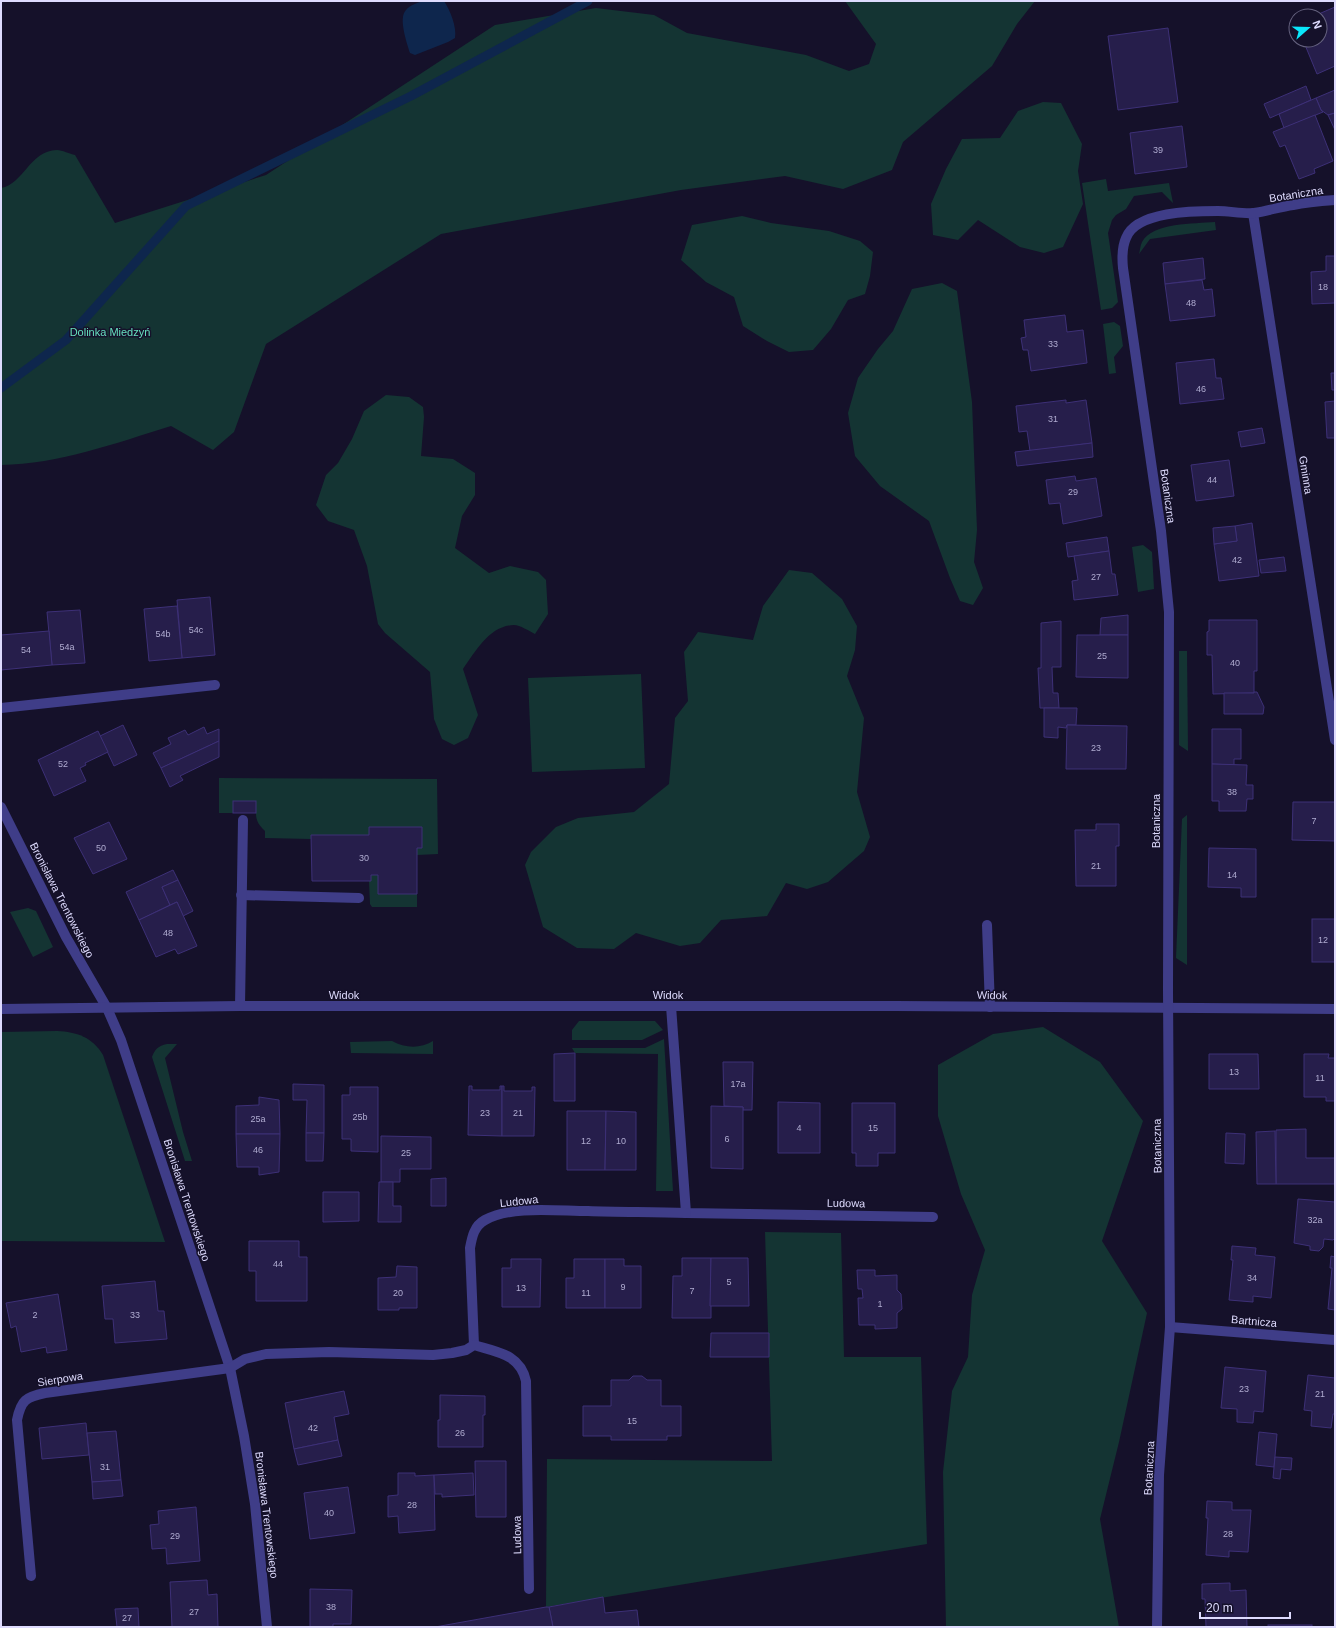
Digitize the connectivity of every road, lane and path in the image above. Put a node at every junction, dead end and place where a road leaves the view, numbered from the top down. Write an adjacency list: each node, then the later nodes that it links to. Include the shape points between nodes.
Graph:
1 (1335, 200): 2 (street, Botaniczna)
2 (1253, 213): 5 (street, Gminna); 16 (street, Botaniczna, via 1193,212 1149,218 1139,223 1126,237 1122,257 1161,531 1169,612)
3 (215, 685): 4 (street)
4 (1, 708)
5 (1335, 740)
6 (1, 807): 14 (street, Bronisława Trentowskiego, via 66,937)
7 (243, 820): 8 (street)
8 (241, 895): 9 (street); 11 (street)
9 (359, 898)
10 (988, 925): 13 (street)
11 (240, 1006): 12 (street, Widok); 14 (street, Widok)
12 (671, 1006): 13 (street, Widok); 18 (street)
13 (990, 1007): 16 (street, Widok)
14 (107, 1008): 15 (street, Widok); 23 (street, Bronisława Trentowskiego, via 121,1040)
15 (1, 1009)
16 (1168, 1009): 17 (street, Widok); 20 (street, Botaniczna)
17 (1335, 1009)
18 (686, 1213): 19 (street, Ludowa); 22 (street, Ludowa, via 541,1210 512,1212 484,1220 473,1235 470,1248)
19 (933, 1217)
20 (1170, 1327): 21 (street, Bartnicza); 27 (street, Botaniczna, via 1159,1475)
21 (1335, 1340)
22 (474, 1345): 23 (street, via 466,1350 433,1355 329,1352 266,1354 245,1360); 25 (street, Ludowa, via 510,1356 524,1372)
23 (230, 1368): 24 (street, Sierpowa, via 45,1393 25,1400 17,1420); 26 (street, Bronisława Trentowskiego, via 255,1504)
24 (31, 1576)
25 (529, 1589)
26 (267, 1627)
27 (1157, 1627)

